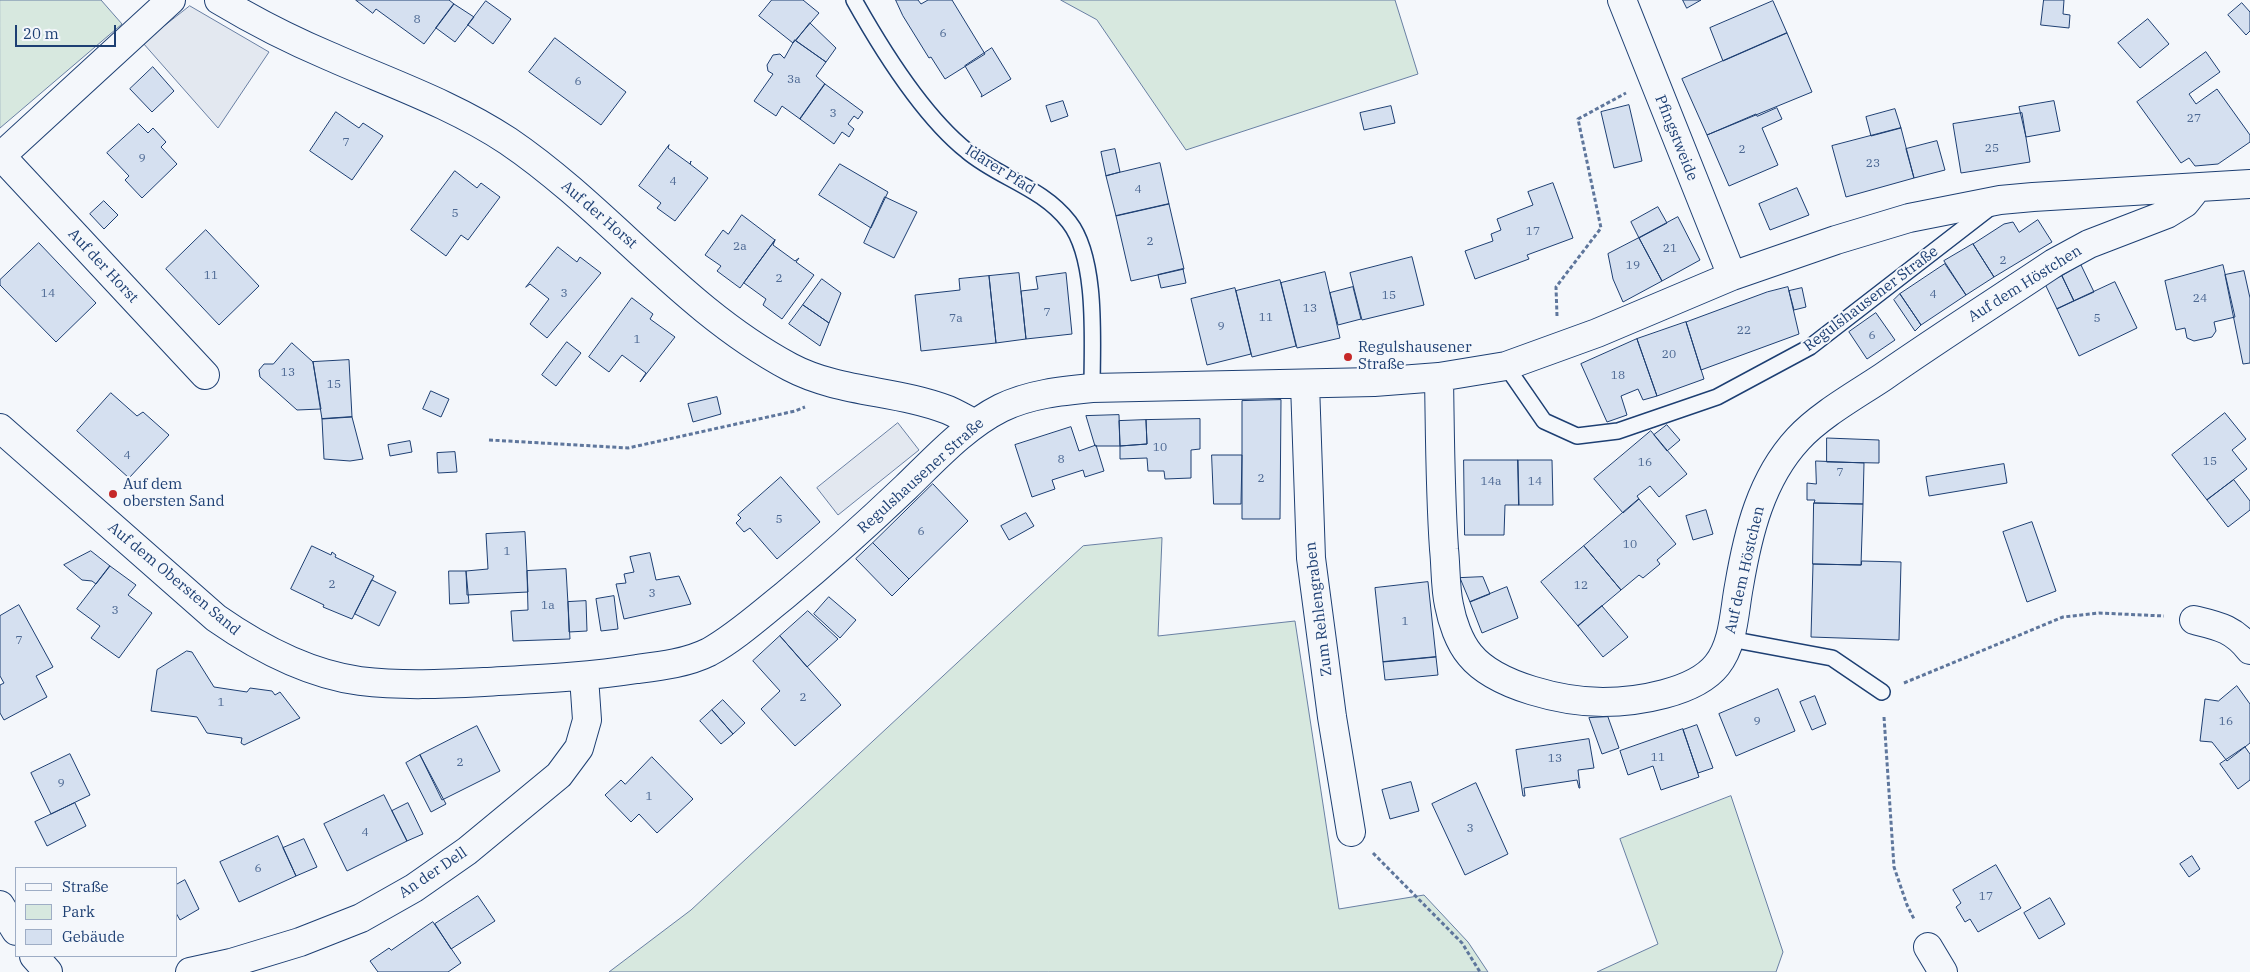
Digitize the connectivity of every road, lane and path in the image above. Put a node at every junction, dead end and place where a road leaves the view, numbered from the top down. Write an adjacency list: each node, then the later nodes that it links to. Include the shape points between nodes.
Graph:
1 (219, 0): 15 (street, Auf der Horst, via 329,56 413,90 508,141 596,211 719,323 793,368)
2 (854, 0): 17 (lane, Idarer Pfad, via 894,66 950,135 968,152 1027,186 1070,223 1090,277)
3 (1622, 0): 5 (street, Pfingstweide)
4 (164, 13): 6 (street, Auf der Horst)
5 (1653, 81): 10 (street, Pfingstweide); 11 (path, via 1578,119 1602,228 1556,287)
6 (0, 157): 13 (street, Auf der Horst)
7 (2250, 184): 8 (street, Regulshausener Straße)
8 (2197, 188): 9 (street, Regulshausener Straße); 22 (street, Auf dem Höstchen, via 2185,203 2167,214 2089,244 2054,264 1854,396 1800,436 1780,459 1764,490 1743,566)
9 (2000, 200): 10 (street, Regulshausener Straße, via 1908,218); 12 (lane, Regulshausener Straße, via 1810,347 1718,397 1618,431 1577,436 1544,421)
10 (1732, 276): 11 (street, Regulshausener Straße)
11 (1558, 349): 12 (street, Regulshausener Straße)
12 (1506, 366): 14 (street, Regulshausener Straße)
13 (205, 375)
14 (1439, 377): 16 (street, Regulshausener Straße); 22 (street, Auf dem Höstchen, via 1441,508 1448,604 1457,631 1471,656 1493,673 1524,688 1564,699 1603,702 1638,699 1674,691 1698,681 1717,665)
15 (828, 382): 18 (street, Auf der Horst, via 948,410); 20 (path, via 814,403 795,411 628,448)
16 (1305, 384): 17 (street, Regulshausener Straße); 26 (street, Zum Rehlengraben, via 1311,558)
17 (1092, 388): 18 (street, Regulshausener Straße, via 1032,396)
18 (975, 424): 24 (street, Regulshausener Straße, via 844,546 729,640 685,661)
19 (0, 428): 24 (street, Auf dem Obersten Sand, via 216,618 246,639 280,656 324,673 360,681 415,683)
20 (490, 440)
21 (2194, 620): 23 (street, via 2218,626 2240,637); 25 (path, via 2148,614 2063,616)
22 (1730, 639): 25 (lane, via 1832,658)
23 (2250, 650)
24 (584, 677): 32 (street, An der Dell, via 587,720 579,748 559,775 467,851 414,888 361,918 300,942)
25 (1882, 692): 29 (path, via 1894,867 1907,905)
26 (1351, 832): 33 (path, via 1462,943)
27 (0, 905): 28 (street)
28 (15, 929)
29 (1928, 947): 34 (street)
30 (35, 957): 31 (street)
31 (48, 972)
32 (190, 972)
33 (1480, 972)
34 (1943, 972)

